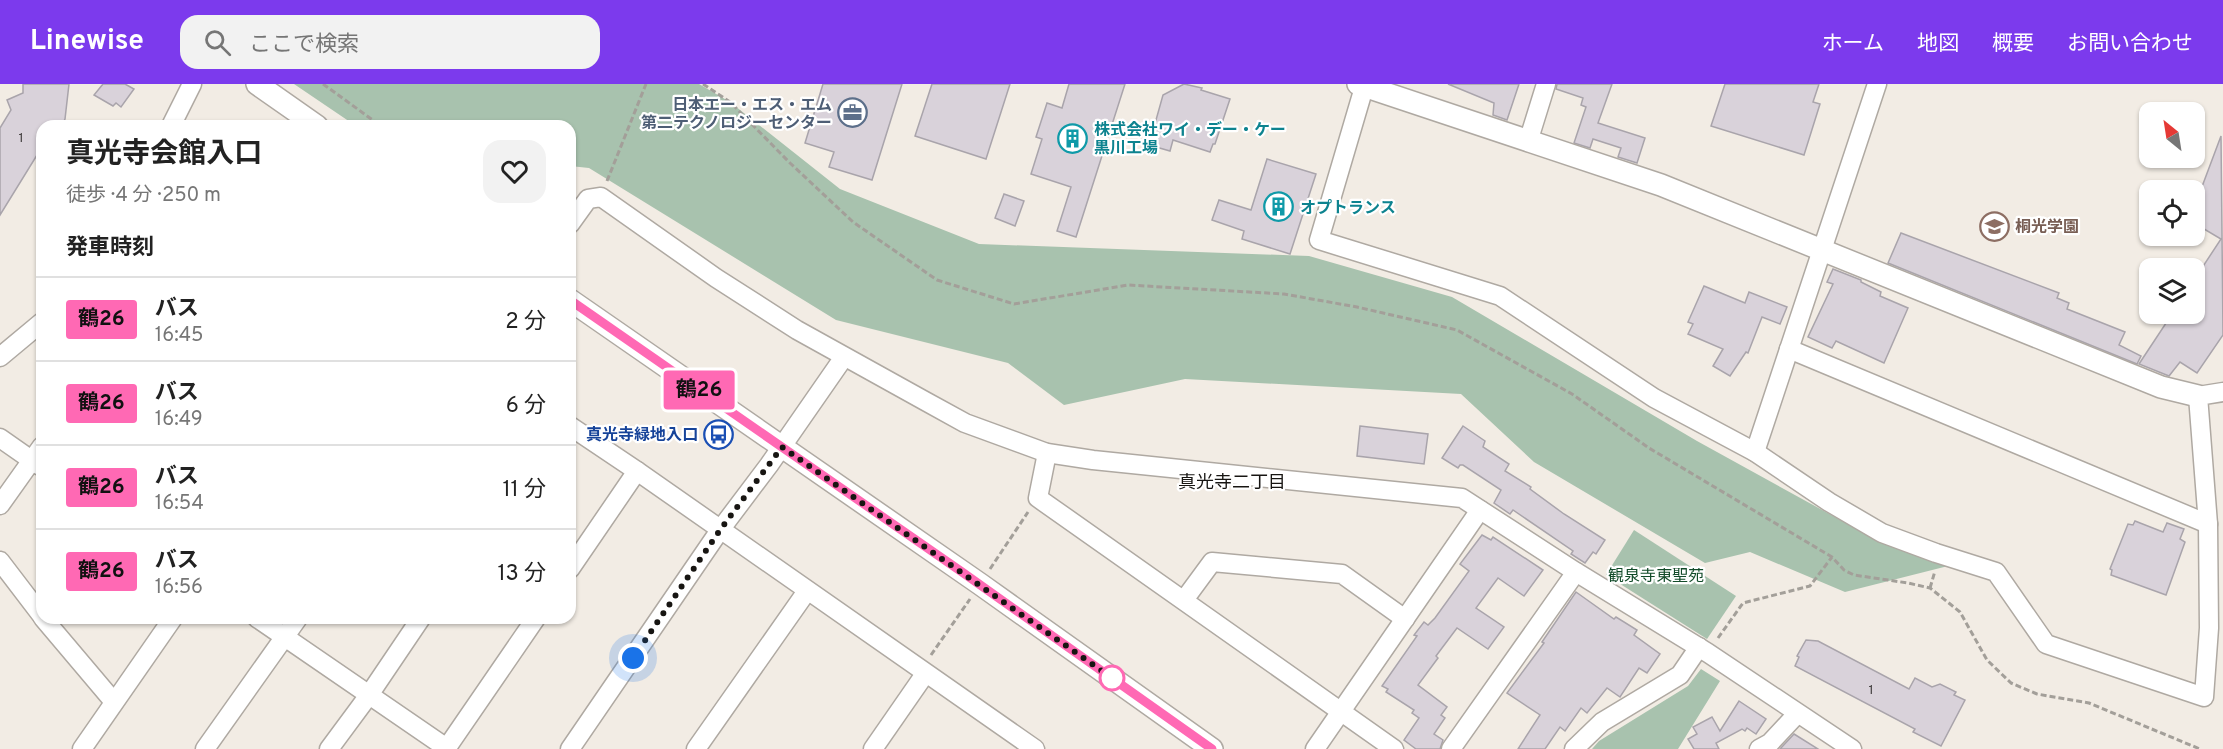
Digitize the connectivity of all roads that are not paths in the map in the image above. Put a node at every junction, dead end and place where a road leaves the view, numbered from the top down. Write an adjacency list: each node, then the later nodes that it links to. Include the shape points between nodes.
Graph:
1 (192, 84): 6 (street)
2 (257, 84): 7 (street)
3 (1546, 84): 8 (street)
4 (1877, 84): 10 (street)
5 (1363, 85): 8 (street); 21 (street, via 1319,240 1500,296 1654,398)
6 (174, 120)
7 (308, 120)
8 (1528, 142): 10 (street, via 1661,185)
9 (576, 216): 15 (street, via 588,199 601,197 716,278)
10 (1820, 250): 13 (street); 17 (street, via 2161,387)
11 (576, 304): 20 (street)
12 (36, 327): 14 (street)
13 (1789, 349): 21 (street); 28 (street)
14 (0, 357)
15 (844, 357): 20 (street); 22 (street, via 965,423)
16 (2223, 392): 17 (street)
17 (2198, 396): 28 (street)
18 (576, 430): 25 (street)
19 (0, 438): 23 (street)
20 (782, 447): 29 (street); 58 (street)
21 (1755, 452): 28 (street, via 1882,533 1996,572 2046,644 2204,697 2209,628)
22 (1047, 453): 27 (street, via 1462,498); 34 (street, via 1038,498)
23 (36, 456)
24 (36, 461): 26 (street)
25 (637, 471): 29 (street); 30 (street)
26 (0, 505)
27 (1480, 510): 32 (street); 36 (street)
28 (2208, 524)
29 (720, 530): 33 (street); 54 (street)
30 (576, 559)
31 (0, 561): 35 (street)
32 (1576, 572): 44 (street); 61 (street)
33 (807, 591): 45 (street); 55 (street)
34 (1184, 600): 36 (street, via 1212,562 1342,573); 48 (street)
35 (36, 605)
36 (1405, 619): 48 (street)
37 (51, 624): 47 (street)
38 (169, 624): 47 (street)
39 (265, 624): 43 (street)
40 (294, 624): 43 (street)
41 (417, 624): 46 (street)
42 (532, 624): 53 (street)
43 (285, 638): 46 (street); 51 (street)
44 (1703, 650): 49 (street); 62 (street, via 1680,675 1602,722)
45 (923, 672): 56 (street); 57 (street)
46 (369, 695): 52 (street); 53 (street)
47 (114, 702): 50 (street)
48 (1341, 711): 59 (street); 60 (street)
49 (1797, 714): 63 (street, via 1770,743); 64 (street)
50 (82, 749)
51 (205, 749)
52 (329, 749)
53 (447, 749)
54 (570, 749)
55 (696, 749)
56 (873, 749)
57 (1035, 749)
58 (1212, 749)
59 (1315, 749)
60 (1394, 749)
61 (1451, 749)
62 (1574, 749)
63 (1759, 749)
64 (1852, 749)

